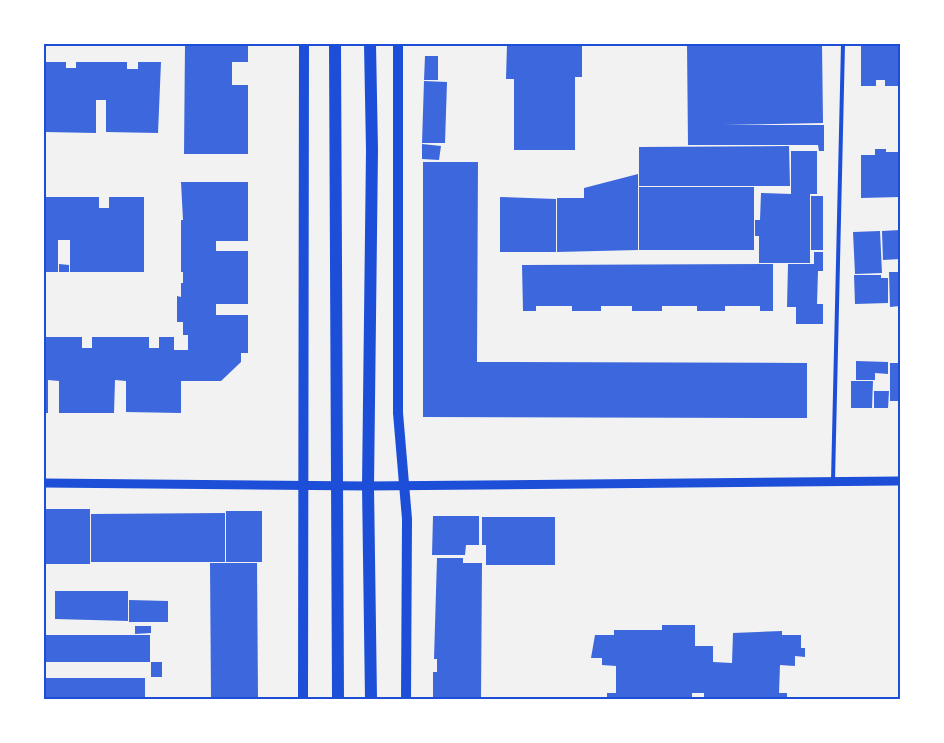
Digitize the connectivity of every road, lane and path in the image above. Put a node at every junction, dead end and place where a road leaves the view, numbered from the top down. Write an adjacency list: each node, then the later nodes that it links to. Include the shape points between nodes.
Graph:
1 (304, 44): 9 (main road)
2 (335, 44): 10 (main road)
3 (370, 44): 11 (main road, via 372,160)
4 (398, 44): 12 (main road, via 398,413)
5 (842, 44): 7 (lane)
6 (900, 480): 7 (street)
7 (833, 481): 12 (street)
8 (44, 483): 9 (street)
9 (303, 485): 10 (street); 13 (main road)
10 (338, 486): 11 (street); 14 (main road)
11 (368, 486): 12 (street); 15 (main road)
12 (404, 486): 16 (main road, via 407,519)
13 (303, 699)
14 (338, 699)
15 (371, 699)
16 (406, 699)

